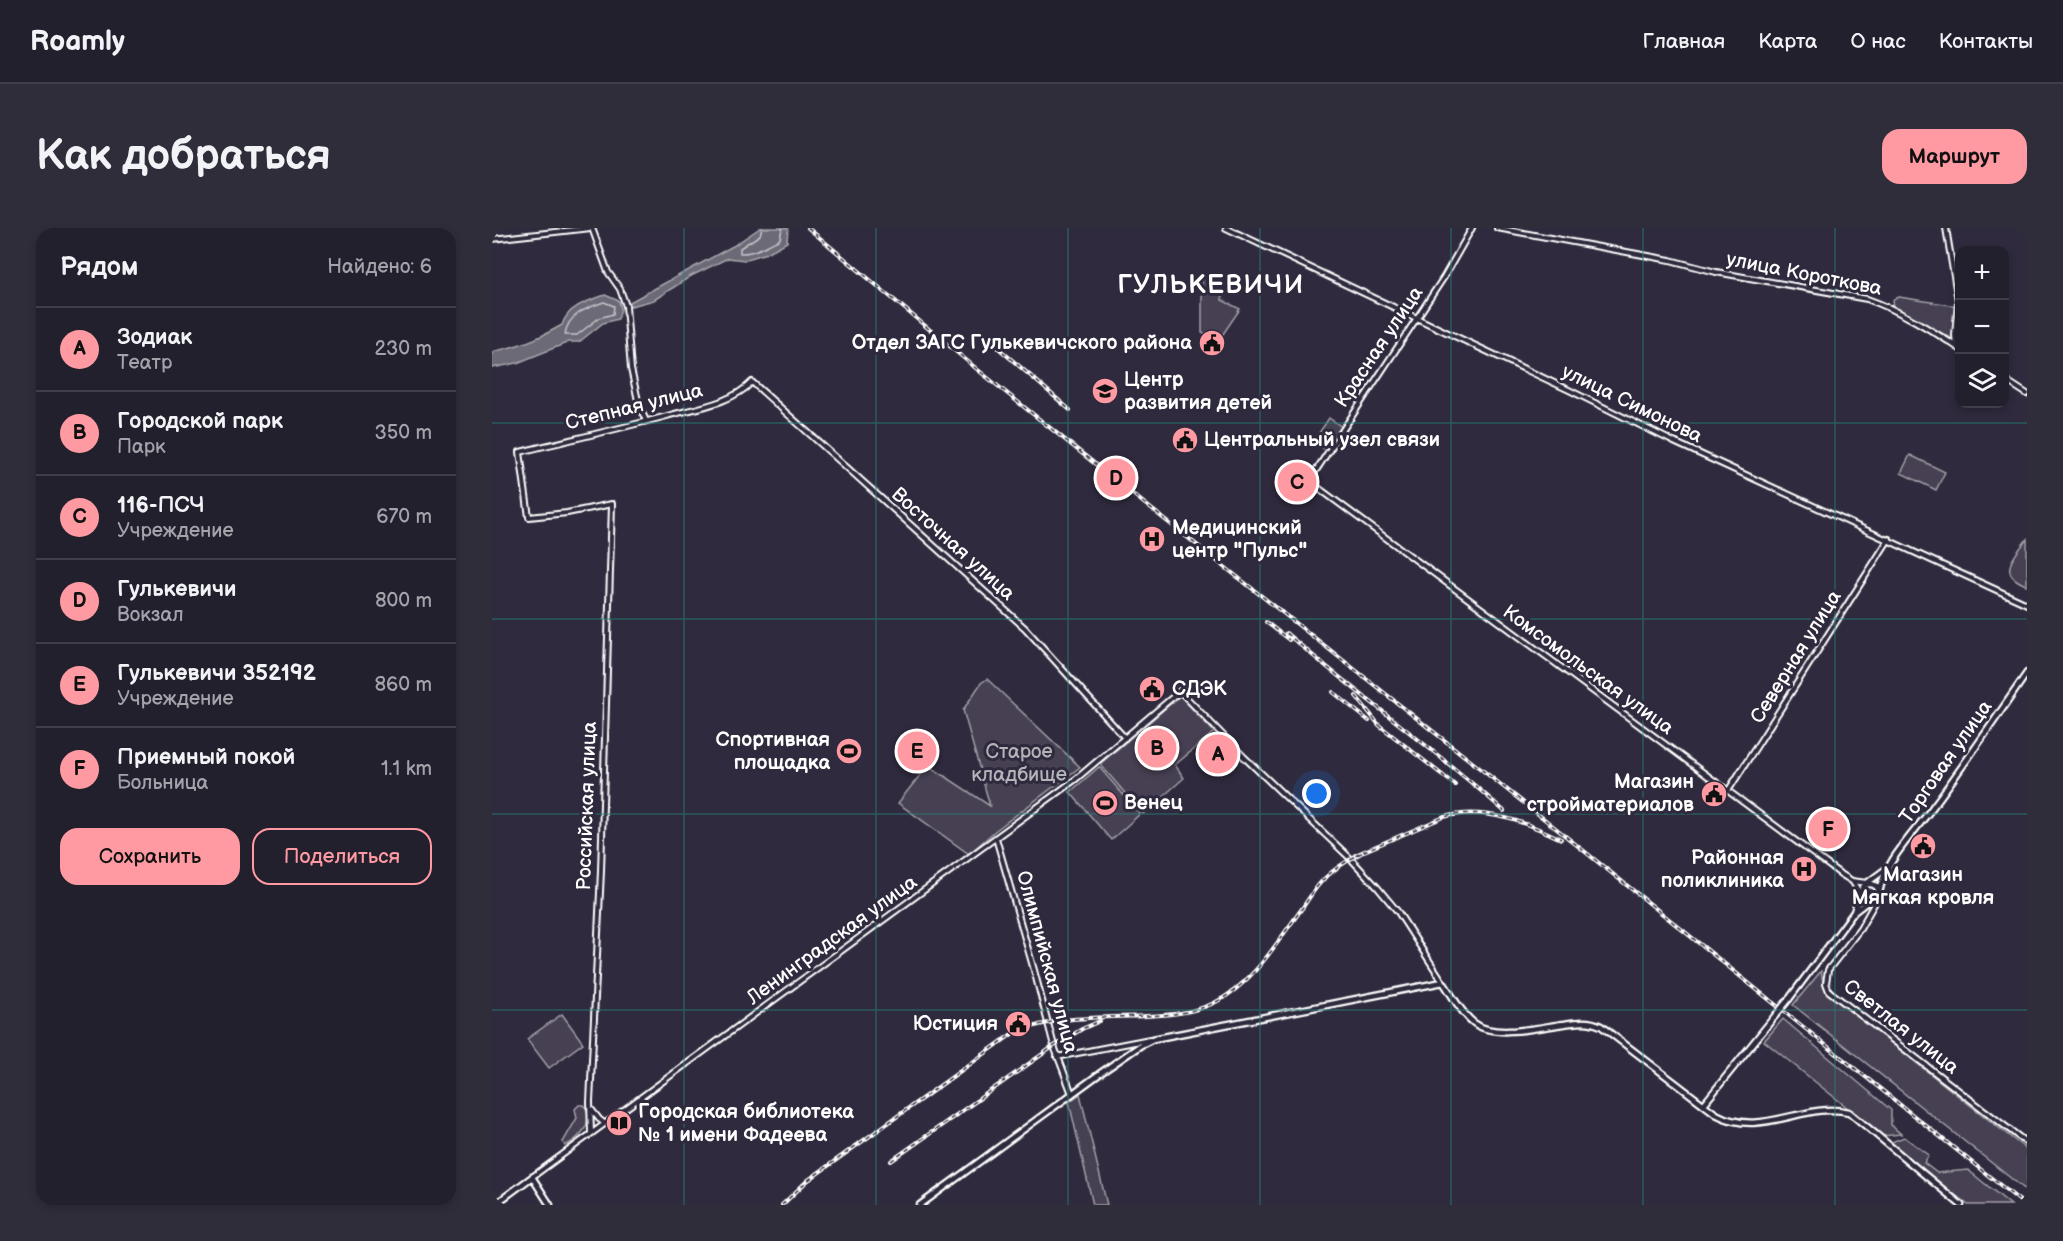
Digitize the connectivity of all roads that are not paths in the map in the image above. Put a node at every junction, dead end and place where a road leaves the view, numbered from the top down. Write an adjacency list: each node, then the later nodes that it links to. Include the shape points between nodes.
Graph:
1 (592, 228): 6 (street); 13 (street, via 626,306 631,369)
2 (1226, 228): 8 (street, улица Симонова)
3 (1472, 228): 8 (street, Красная улица)
4 (1497, 228): 9 (street, улица Короткова, via 1867,298 1920,323)
5 (1946, 228): 7 (street)
6 (492, 239)
7 (1958, 300)
8 (1417, 318): 14 (street, Красная улица); 16 (street, улица Симонова, via 1674,442)
9 (1955, 346)
10 (752, 382): 13 (street, Степная улица, via 727,398); 19 (street, Восточная улица, via 1024,628)
11 (2009, 382): 12 (street)
12 (2027, 394)
13 (646, 421): 15 (street, Степная улица, via 520,452 529,517)
14 (1309, 481): 20 (street, Комсомольская улица)
15 (612, 504): 35 (street, Российская улица)
16 (1888, 539): 17 (street, улица Симонова); 20 (street, Северная улица)
17 (2027, 604)
18 (2027, 673): 22 (main road, Торговая улица)
19 (1125, 738): 21 (street, Ленинградская улица); 30 (street, Ленинградская улица, via 1180,691 1378,888)
20 (1728, 791): 23 (street, Комсомольская улица)
21 (996, 838): 32 (street, Олимпийская улица); 36 (street, Ленинградская улица)
22 (1888, 867): 24 (main road, Торговая улица); 26 (main road, Торговая улица)
23 (1852, 880): 24 (street, Комсомольская улица); 25 (street, Комсомольская улица)
24 (1867, 884): 25 (main road); 26 (main road, via 1876,886)
25 (1860, 893): 27 (main road); 28 (main road)
26 (1879, 895): 27 (main road); 29 (street, Светлая улица)
27 (1867, 902): 28 (main road); 29 (street)
28 (1854, 912): 34 (main road, bridge)
29 (1870, 914): 38 (street, Светлая улица, via 1828,970 1829,991)
30 (1443, 982): 31 (main road); 34 (main road, via 1472,1022 1487,1030 1593,1022)
31 (1153, 1039): 32 (street); 33 (main road)
32 (1057, 1057): 33 (street, Олимпийская улица)
33 (1072, 1094): 42 (main road)
34 (1704, 1104): 43 (main road, via 1722,1117 1744,1123 1830,1110 1849,1112)
35 (590, 1108): 36 (street); 37 (street, Российская улица)
36 (605, 1123): 37 (street, Ленинградская улица)
37 (591, 1133): 39 (street, Ленинградская улица)
38 (2027, 1143)
39 (532, 1177): 40 (main road, Ленинградская улица); 41 (main road)
40 (494, 1205)
41 (550, 1205)
42 (920, 1205)
43 (1961, 1205)

